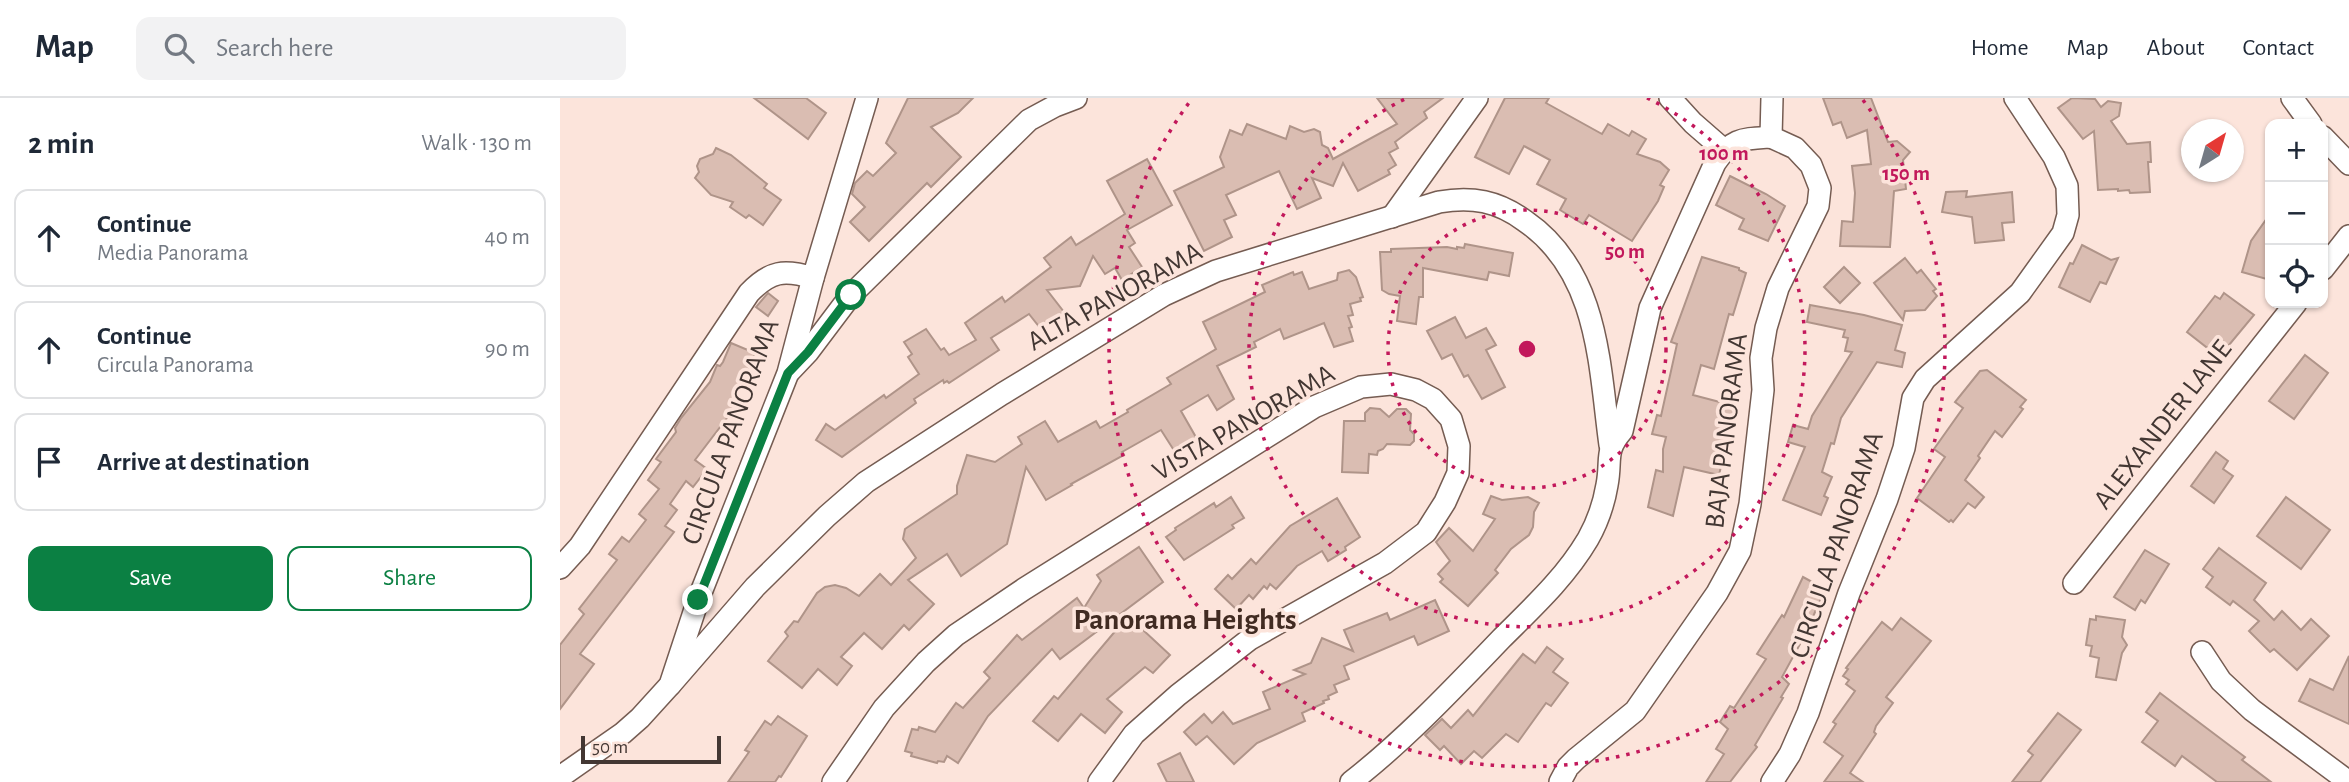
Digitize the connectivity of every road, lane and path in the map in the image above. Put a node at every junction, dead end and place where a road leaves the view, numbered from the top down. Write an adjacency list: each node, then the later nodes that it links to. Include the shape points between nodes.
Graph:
1 (867, 98): 16 (street, CIRCULA PANORAMA)
2 (1076, 98): 18 (street, via 1029,120 851,295)
3 (1477, 98): 13 (street)
4 (1670, 98): 11 (street)
5 (1772, 98): 9 (street)
6 (2015, 98): 29 (street, CIRCULA PANORAMA, via 2054,157 2067,186 2063,233 2020,293 1925,379 1913,398 1888,499 1849,593 1808,713)
7 (2292, 98): 8 (street)
8 (2307, 119)
9 (1771, 137): 11 (street, via 1735,141); 28 (street, BAJA PANORAMA, via 1795,148 1811,165 1820,188 1818,206 1778,288 1766,328 1750,504 1740,551 1717,593 1635,711 1576,759)
10 (2328, 142): 12 (street)
11 (1724, 150): 19 (street, via 1650,308 1622,431)
12 (2349, 164)
13 (1392, 217): 19 (street, ALTA PANORAMA, via 1459,198 1483,200 1516,214 1549,240 1572,268 1584,294); 23 (street, ALTA PANORAMA, via 1253,258 1190,282 990,401 866,482 827,516 755,587)
14 (2349, 236): 15 (street)
15 (2328, 263)
16 (813, 278): 18 (street, CIRCULA PANORAMA); 20 (street, via 783,271 761,280 749,293 580,546)
17 (2292, 308): 21 (street, ALEXANDER LANE)
18 (788, 373): 23 (street, CIRCULA PANORAMA, via 698,600)
19 (1610, 445): 27 (street, via 1604,500 1589,537 1568,569 1487,654)
20 (560, 568)
21 (2074, 583)
22 (2202, 652): 30 (street, via 2221,681 2252,710)
23 (670, 685): 24 (street, CIRCULA PANORAMA, via 623,733)
24 (560, 777)
25 (833, 782): 26 (street, VISTA PANORAMA, via 884,708 926,662 956,635 1024,589 1314,407 1362,387 1391,384 1433,399 1451,419 1459,446 1458,473 1426,532 1385,562 1250,639 1134,734)
26 (1099, 782)
27 (1351, 782)
28 (1560, 782)
29 (1772, 782)
30 (2349, 782)

